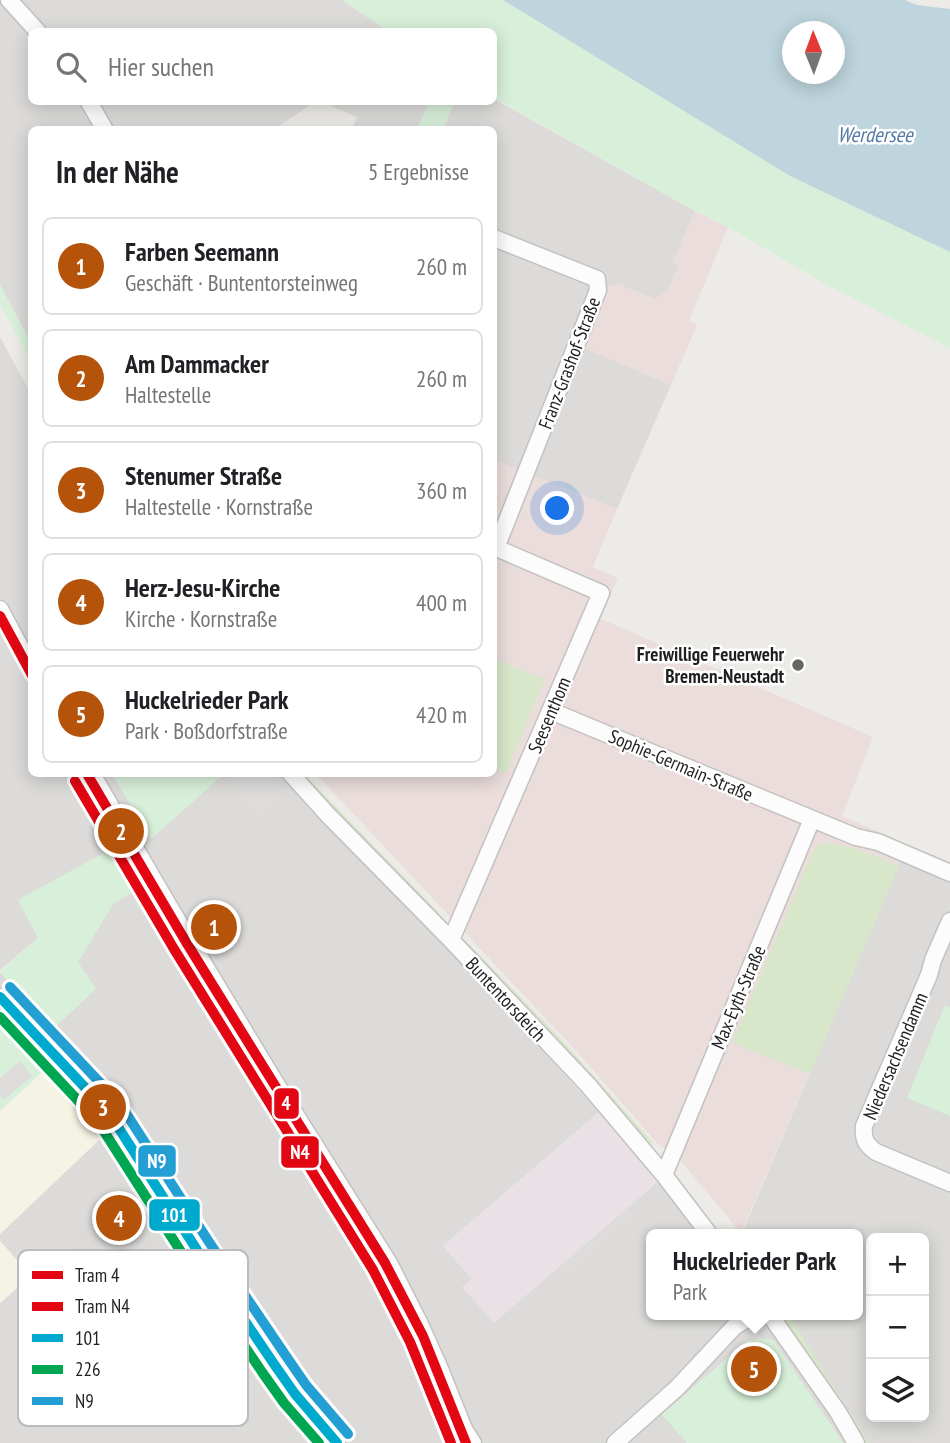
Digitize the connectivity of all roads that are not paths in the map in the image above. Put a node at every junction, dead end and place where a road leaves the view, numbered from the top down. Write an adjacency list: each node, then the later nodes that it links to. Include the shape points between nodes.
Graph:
1 (9, 0): 2 (street)
2 (34, 28)
3 (91, 105): 4 (street)
4 (103, 126)
5 (497, 239): 6 (street, Franz-Grashof-Straße, via 597,279 598,290)
6 (497, 542)
7 (497, 548): 10 (street, Seesenthom, via 601,593)
8 (0, 609): 9 (street)
9 (28, 662)
10 (551, 711): 13 (street, Sophie-Germain-Straße); 16 (street, Seesenthom)
11 (94, 777): 25 (street, via 389,1263 436,1357)
12 (294, 777): 16 (street, Buntentorsdeich)
13 (812, 819): 14 (street); 18 (street, Max-Eyth-Straße)
14 (950, 873)
15 (950, 921): 19 (street, Niedersachsendamm, via 864,1126 866,1145 876,1152)
16 (451, 940): 18 (street, Buntentorsdeich, via 588,1085)
17 (0, 997): 21 (street, via 109,1113)
18 (664, 1175): 20 (street, Buntentorsdeich)
19 (950, 1183)
20 (705, 1229)
21 (197, 1250)
22 (746, 1320): 28 (street)
23 (774, 1320): 29 (street)
24 (248, 1325): 26 (street, via 288,1384)
25 (465, 1436): 27 (street)
26 (337, 1443)
27 (473, 1443)
28 (615, 1443)
29 (856, 1443)

